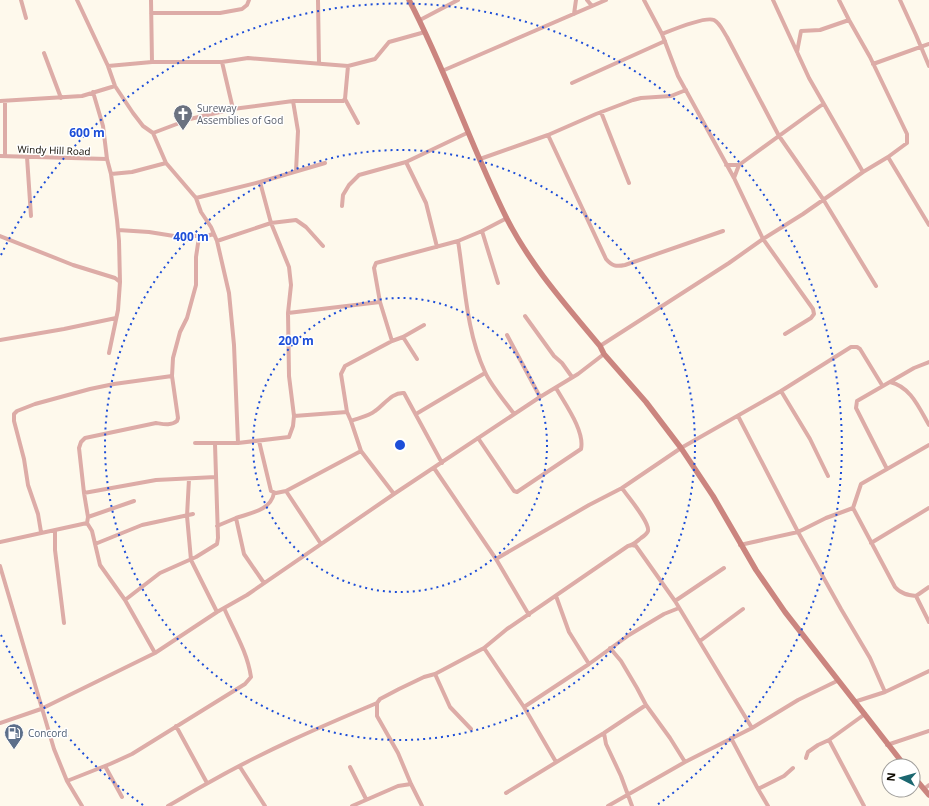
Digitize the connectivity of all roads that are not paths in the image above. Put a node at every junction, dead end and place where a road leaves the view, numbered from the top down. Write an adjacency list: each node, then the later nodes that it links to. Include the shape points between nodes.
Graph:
1 (21, 0): 18 (street)
2 (77, 0): 32 (street)
3 (152, 0): 16 (street)
4 (249, 0): 16 (street, via 242,10 220,13)
5 (318, 0): 30 (street)
6 (409, 0): 19 (street)
7 (458, 0): 19 (street)
8 (576, 0): 17 (street)
9 (587, 0): 15 (street)
10 (606, 0): 15 (street)
11 (644, 0): 22 (street)
12 (773, 0): 26 (street)
13 (839, 0): 20 (street)
14 (900, 0): 25 (street)
15 (592, 6): 17 (street)
16 (152, 12): 28 (street)
17 (574, 14): 35 (street)
18 (26, 18)
19 (420, 20): 21 (street)
20 (849, 20): 26 (street, via 820,30 801,30); 31 (street)
21 (425, 32): 33 (street, via 389,42 375,59); 35 (street)
22 (662, 34): 23 (street); 52 (street, via 704,19 714,20 719,24)
23 (665, 41): 36 (street); 38 (street)
24 (929, 44): 25 (street)
25 (921, 47): 31 (street); 34 (street)
26 (797, 52): 45 (street)
27 (44, 53): 40 (street)
28 (152, 62): 29 (street); 32 (street)
29 (222, 62): 30 (street, via 248,58); 46 (street)
30 (319, 64): 33 (street)
31 (873, 64): 55 (street, via 907,134 907,143)
32 (108, 66): 37 (street)
33 (348, 66): 41 (street)
34 (929, 66)
35 (442, 71): 49 (street)
36 (572, 83)
37 (115, 86): 39 (street); 50 (street, via 143,126)
38 (686, 90): 47 (street, via 671,96 633,100); 61 (street)
39 (93, 92): 40 (street); 56 (street, via 103,126)
40 (61, 98): 43 (street)
41 (345, 99): 44 (street, via 339,102); 48 (street)
42 (0, 101): 43 (street)
43 (5, 101): 53 (street)
44 (293, 101): 46 (street); 63 (street, via 298,131)
45 (823, 104): 52 (street); 64 (street)
46 (233, 109): 50 (street, via 190,119)
47 (601, 112): 51 (street); 68 (street)
48 (358, 123)
49 (467, 132): 57 (street); 58 (street)
50 (153, 133): 60 (street)
51 (548, 135): 57 (street); 78 (street, via 610,264 616,267 625,265)
52 (779, 136): 62 (street); 70 (street)
53 (2, 156): 54 (street, Windy Hill Road)
54 (28, 157): 56 (street, Windy Hill Road); 72 (street)
55 (888, 157): 64 (street); 75 (street)
56 (107, 159): 65 (street)
57 (480, 159): 73 (street)
58 (406, 162): 71 (street, via 359,175 343,195); 86 (street, via 426,203)
59 (325, 163): 63 (street)
60 (166, 164): 65 (street); 69 (street)
61 (726, 165): 62 (street); 66 (street)
62 (739, 165): 66 (street)
63 (296, 171): 67 (street)
64 (863, 172): 70 (street)
65 (111, 174): 76 (street)
66 (734, 178): 82 (street)
67 (260, 182): 69 (street); 74 (street)
68 (629, 183)
69 (196, 198): 79 (street)
70 (824, 199): 82 (street); 89 (street)
71 (342, 206)
72 (31, 216)
73 (507, 218): 77 (street); 100 (street, via 527,254 550,286)
74 (270, 223): 84 (street); 85 (street, via 296,220 306,227); 91 (street, via 289,267 291,285)
75 (929, 225)
76 (118, 230): 81 (street); 87 (street)
77 (482, 231): 83 (street); 88 (street)
78 (723, 231)
79 (213, 234): 81 (street); 84 (street)
80 (0, 236): 87 (street)
81 (199, 236): 106 (street, via 196,285 173,358)
82 (763, 239): 95 (street, via 814,309 811,318); 100 (street)
83 (458, 240): 86 (street); 105 (street, via 467,308 476,349)
84 (217, 241): 123 (street, via 229,293)
85 (322, 246)
86 (437, 247): 90 (street, via 376,263 374,268)
87 (120, 282): 93 (street)
88 (498, 283)
89 (876, 286)
90 (380, 302): 91 (street); 99 (street)
91 (288, 313): 116 (street, via 289,376)
92 (525, 316): 107 (street)
93 (116, 318): 98 (street); 101 (street)
94 (424, 325): 97 (street)
95 (785, 334)
96 (507, 335): 112 (street)
97 (403, 337): 99 (street); 103 (street)
98 (0, 340)
99 (392, 341): 113 (street, via 342,370)
100 (600, 346): 102 (street)
101 (109, 353)
102 (604, 354): 107 (street); 126 (street, via 646,402)
103 (417, 359)
104 (929, 362): 108 (street)
105 (485, 373): 114 (street); 115 (street)
106 (172, 376): 136 (street, via 178,418 175,423 156,423 85,438 81,442 79,448); 149 (street, via 90,389 35,404 14,414 28,485)
107 (572, 377): 110 (street)
108 (890, 382): 109 (street); 119 (street, via 902,386 907,391)
109 (882, 385): 111 (street, via 860,349 854,346); 130 (street, via 859,398 856,408)
110 (556, 388): 112 (street); 120 (street, via 575,422 582,442 581,449 517,492)
111 (781, 391): 117 (street); 131 (street, via 810,439)
112 (540, 397): 115 (street)
113 (346, 412): 116 (street); 118 (street)
114 (416, 414): 118 (street, via 407,396 400,393 383,403 375,412); 128 (street)
115 (514, 414): 120 (street)
116 (294, 416): 121 (street, via 288,437)
117 (738, 416): 126 (street); 150 (street)
118 (351, 420): 127 (street)
119 (929, 425)
120 (478, 438): 128 (street)
121 (259, 441): 123 (street); 137 (street, via 271,492)
122 (196, 443): 124 (street)
123 (238, 443): 124 (street)
124 (215, 444): 132 (street)
125 (929, 445): 130 (street)
126 (681, 448): 134 (street); 156 (street, via 713,496)
127 (361, 451): 135 (street); 138 (street)
128 (442, 463): 129 (street)
129 (434, 468): 138 (street); 157 (street)
130 (887, 469): 140 (street, via 861,484)
131 (828, 476)
132 (216, 477): 133 (street); 147 (street)
133 (189, 479): 136 (street, via 156,480); 144 (street)
134 (622, 488): 155 (street, via 648,526 647,534); 157 (street)
135 (286, 490): 137 (street); 154 (street)
136 (84, 493): 143 (street)
137 (274, 493): 145 (street, via 266,507)
138 (394, 494): 154 (street)
139 (134, 501): 143 (street)
140 (853, 508): 150 (street); 152 (street)
141 (929, 508): 152 (street)
142 (193, 514): 144 (street)
143 (88, 516): 146 (street)
144 (186, 516): 153 (street, via 142,525); 158 (street)
145 (236, 518): 147 (street); 161 (street, via 244,554)
146 (87, 523): 148 (street); 153 (street)
147 (217, 526): 158 (street, via 217,544)
148 (54, 530): 149 (street); 173 (street)
149 (42, 532): 151 (street)
150 (798, 532): 156 (street); 182 (street, via 870,658)
151 (0, 542)
152 (871, 543): 164 (street, via 898,591)
153 (95, 544): 165 (street, via 100,565)
154 (321, 544): 161 (street)
155 (632, 545): 163 (street); 166 (street, via 636,546)
156 (740, 545): 181 (street, via 785,612)
157 (496, 559): 171 (street)
158 (190, 560): 165 (street, via 160,573); 170 (street)
159 (0, 566): 187 (street)
160 (724, 568): 166 (street)
161 (264, 583): 167 (street)
162 (929, 587): 164 (street)
163 (556, 596): 171 (street); 178 (street, via 569,632)
164 (916, 596): 172 (street)
165 (125, 600): 177 (street)
166 (675, 601): 168 (street)
167 (224, 608): 170 (street); 190 (street, via 240,640 250,677 245,684)
168 (679, 608): 174 (street); 176 (street, via 664,614)
169 (743, 609): 174 (street)
170 (217, 612): 177 (street)
171 (528, 615): 175 (street)
172 (929, 622)
173 (64, 623)
174 (700, 641): 191 (street)
175 (484, 648): 180 (street); 186 (street)
176 (610, 648): 178 (street); 185 (street, via 621,661)
177 (155, 653): 187 (street)
178 (589, 664): 186 (street)
179 (929, 671): 182 (street)
180 (435, 674): 184 (street, via 399,688); 192 (street, via 450,707)
181 (837, 680): 183 (street); 191 (street)
182 (884, 692): 183 (street)
183 (854, 702): 188 (street)
184 (377, 703): 203 (street, via 316,729); 208 (street, via 377,716 398,753)
185 (646, 705): 194 (street); 201 (street)
186 (524, 707): 200 (street)
187 (41, 709): 189 (street); 206 (street)
188 (865, 714): 196 (street); 197 (street)
189 (0, 723)
190 (176, 726): 202 (street, via 132,754); 207 (street)
191 (752, 728): 195 (street)
192 (471, 729)
193 (929, 731): 197 (street)
194 (604, 733): 200 (street); 214 (street, via 606,744)
195 (731, 738): 201 (street); 211 (street)
196 (829, 740): 198 (street, via 808,752); 228 (street)
197 (887, 745): 199 (street)
198 (806, 758)
199 (898, 758)
200 (556, 762): 213 (street)
201 (685, 762): 214 (street)
202 (105, 766): 206 (street); 216 (street)
203 (240, 767): 207 (street); 222 (street)
204 (350, 767): 217 (street)
205 (793, 768): 211 (street, via 784,776)
206 (67, 781): 219 (street)
207 (207, 783): 218 (street)
208 (411, 784): 217 (street, via 398,786); 224 (street)
209 (921, 785): 212 (street)
210 (929, 785): 212 (street)
211 (758, 789): 227 (street)
212 (924, 789): 215 (street)
213 (506, 793)
214 (629, 795): 225 (street); 226 (street)
215 (929, 795)
216 (122, 797)
217 (366, 799): 223 (street)
218 (179, 800): 220 (street); 221 (street)
219 (82, 806)
220 (168, 806)
221 (182, 806)
222 (265, 806)
223 (352, 806)
224 (422, 806)
225 (608, 806)
226 (632, 806)
227 (768, 806)
228 (864, 806)

